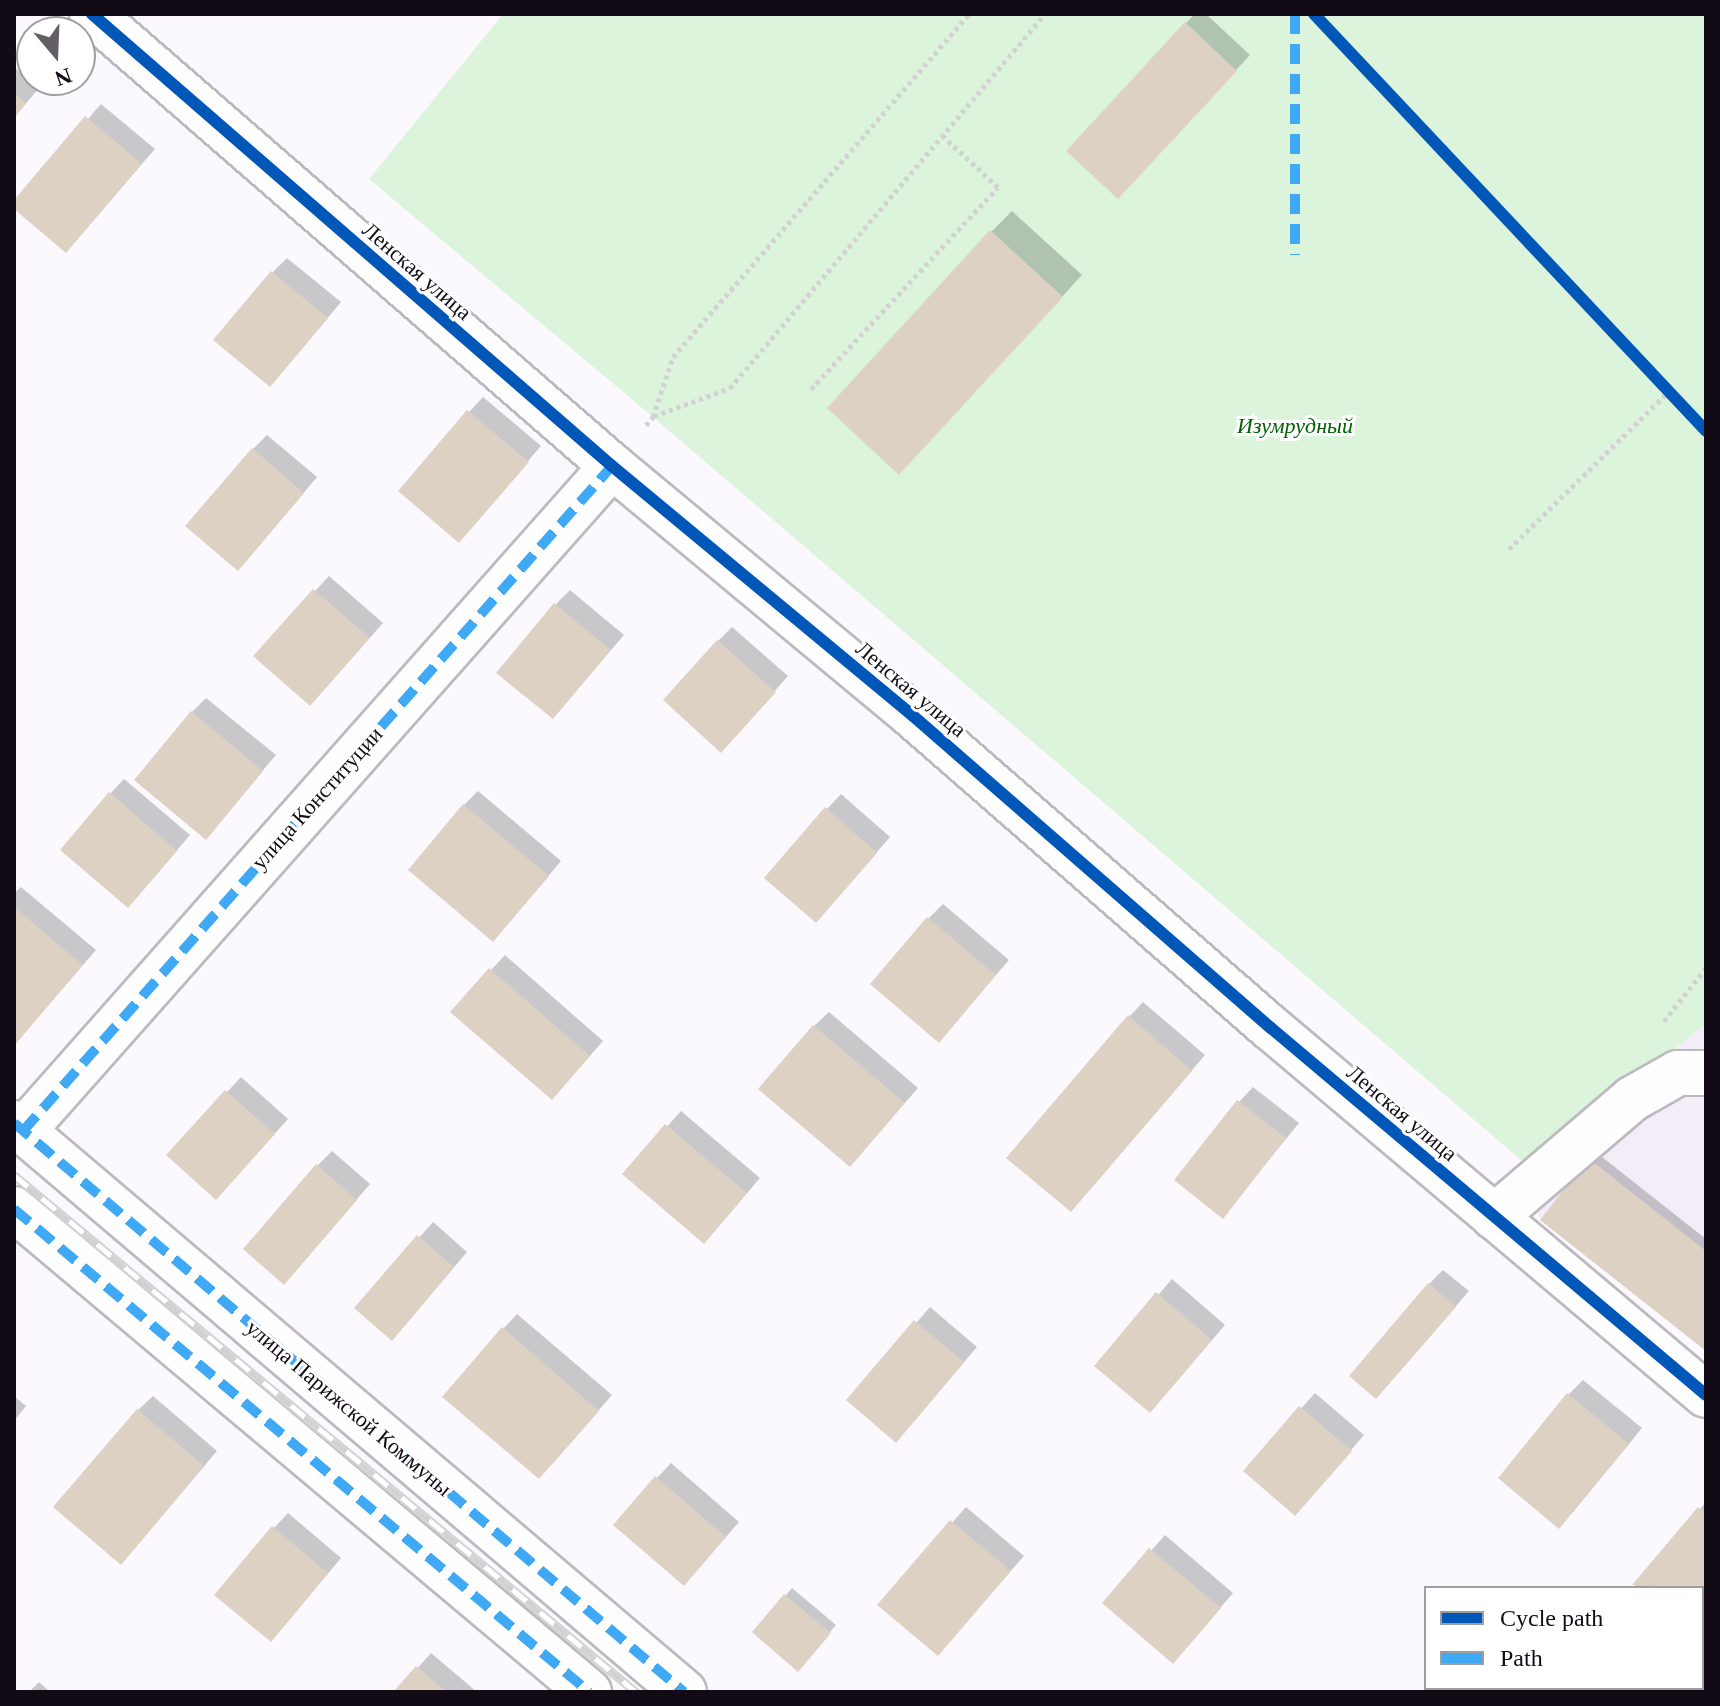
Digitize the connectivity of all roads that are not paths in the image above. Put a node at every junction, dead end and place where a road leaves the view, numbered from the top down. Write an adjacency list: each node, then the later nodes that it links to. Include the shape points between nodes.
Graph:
1 (92, 14): 2 (street, Ленская улица)
2 (612, 466): 4 (street, улица Конституции); 6 (street, Ленская улица, via 912,715)
3 (1706, 1073): 6 (street, via 1678,1073 1632,1099)
4 (18, 1127): 9 (street, улица Парижской Коммуны)
5 (14, 1209): 8 (street)
6 (1494, 1217): 7 (street, Ленская улица)
7 (1706, 1395)
8 (589, 1692)
9 (684, 1692)

